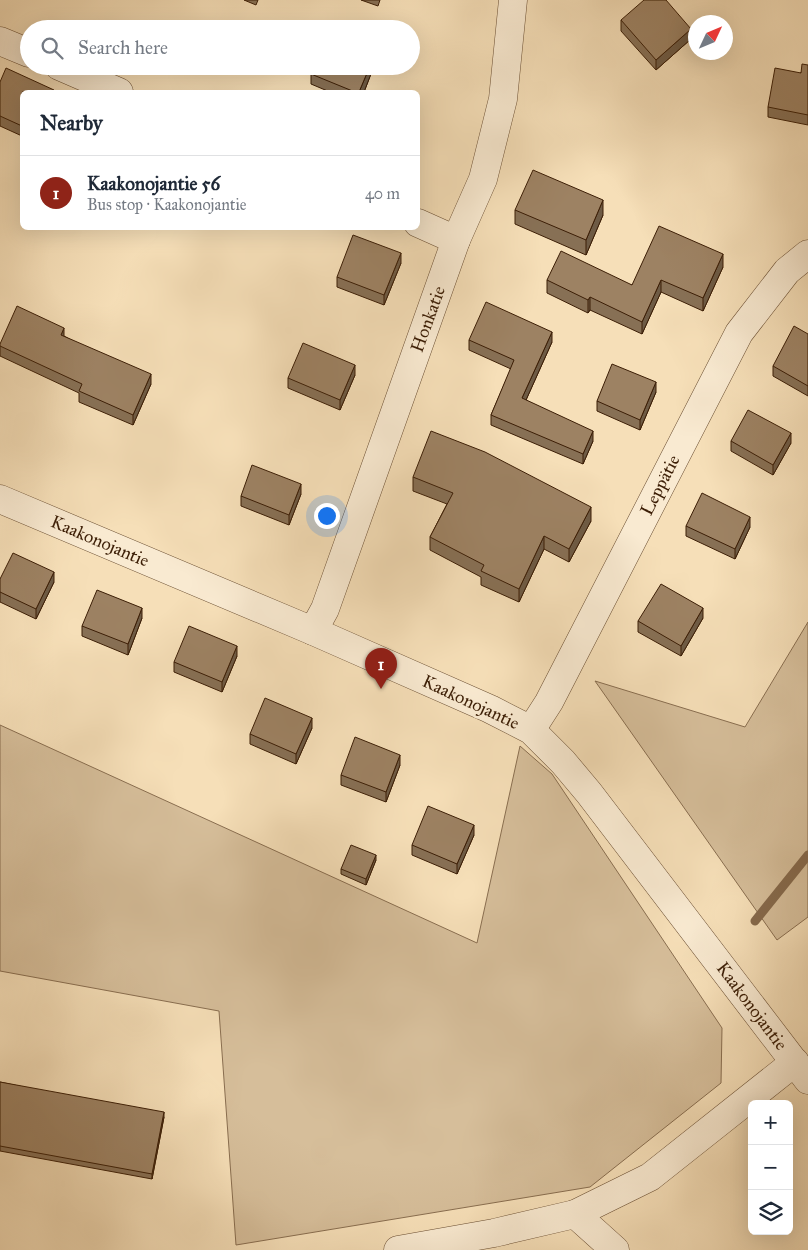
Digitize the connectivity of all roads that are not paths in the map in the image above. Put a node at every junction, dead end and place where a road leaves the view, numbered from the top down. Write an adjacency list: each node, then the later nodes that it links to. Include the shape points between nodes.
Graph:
1 (514, 0): 7 (street, Honkatie, via 503,99 483,179)
2 (0, 41): 3 (street)
3 (20, 49)
4 (80, 75): 5 (street)
5 (114, 90)
6 (420, 224): 7 (street)
7 (456, 240): 10 (street, Honkatie, via 325,609)
8 (808, 254): 11 (street, Leppätie, via 787,271 739,333 549,702)
9 (0, 499): 10 (street, Kaakonojantie)
10 (313, 631): 11 (street, Kaakonojantie)
11 (531, 730): 12 (street, Kaakonojantie, via 589,793)
12 (801, 1071): 13 (street, via 650,1177)
13 (575, 1214): 14 (street); 15 (street)
14 (398, 1250)
15 (615, 1250)

